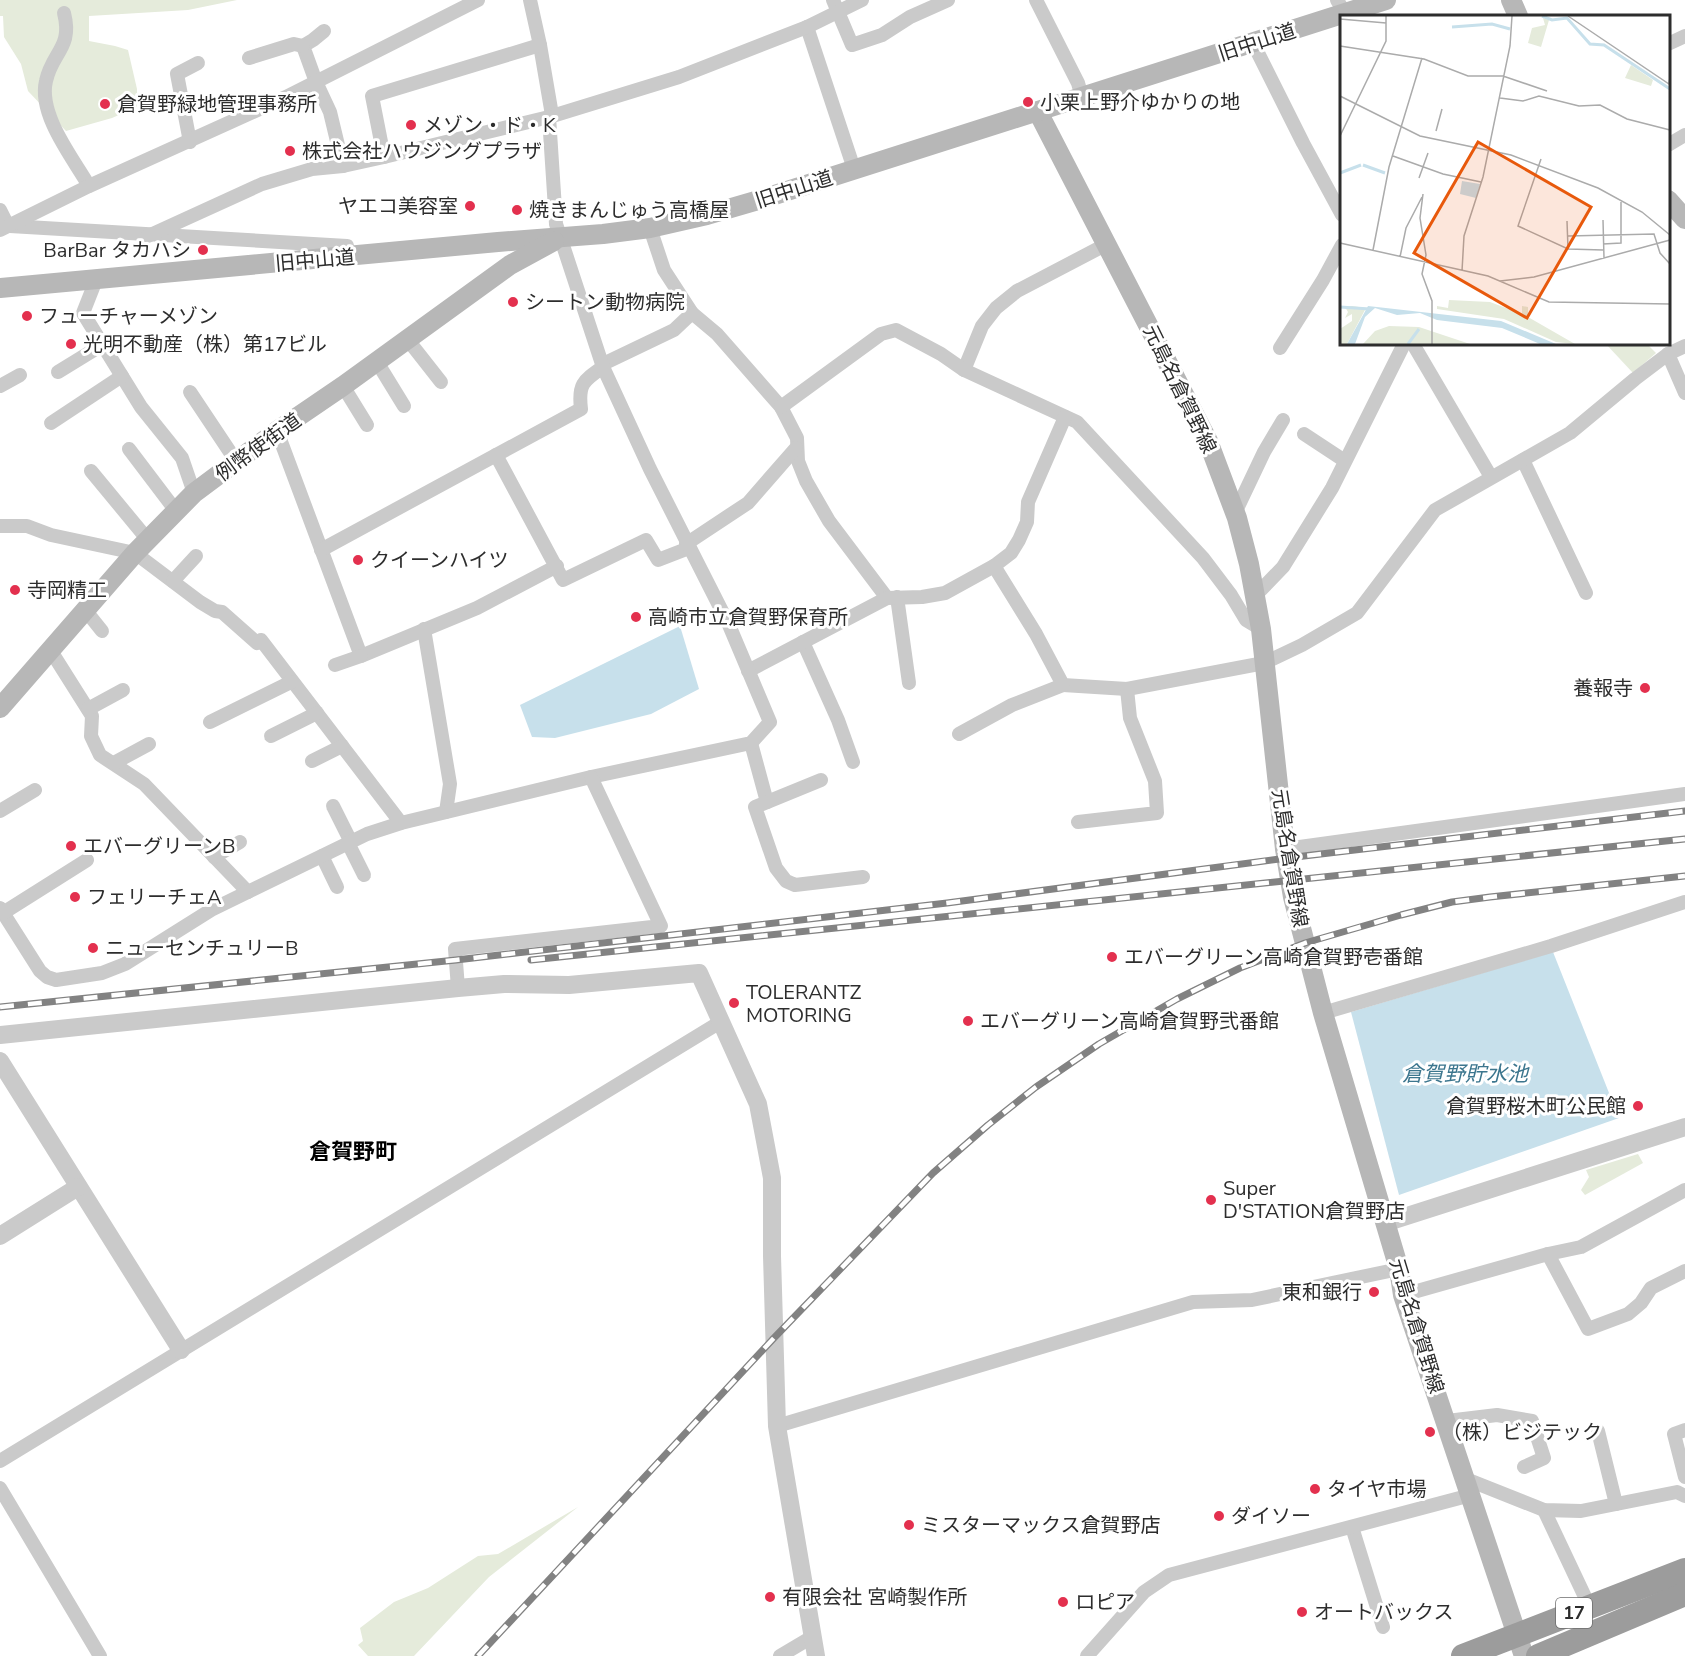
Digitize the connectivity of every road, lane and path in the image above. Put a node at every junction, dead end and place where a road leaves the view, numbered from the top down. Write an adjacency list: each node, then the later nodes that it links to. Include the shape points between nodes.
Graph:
1 (478, 0): 21 (street)
2 (530, 0): 17 (street)
3 (861, 0): 8 (street)
4 (948, 0): 8 (street, via 882,35 852,45)
5 (1036, 0): 22 (street)
6 (1386, 0): 9 (main road, 旧中山道)
7 (1511, 0): 11 (main road)
8 (836, 6): 12 (street)
9 (1341, 7): 15 (main road, 旧中山道)
10 (64, 13): 31 (street, via 67,37 46,80 45,97 54,125)
11 (1518, 15)
12 (807, 27): 24 (street, via 679,77); 30 (street)
13 (324, 31): 18 (street)
14 (1685, 36): 16 (street)
15 (1253, 43): 22 (main road, 旧中山道); 34 (street)
16 (1670, 43)
17 (540, 45): 24 (street); 28 (street, via 372,96)
18 (303, 46): 19 (street, via 294,44); 21 (street)
19 (249, 58)
20 (198, 63): 26 (street, via 177,75)
21 (316, 82): 26 (street); 29 (street, via 330,112)
22 (1082, 97): 23 (main road, 旧中山道)
23 (1038, 112): 30 (main road, 旧中山道); 41 (main road, 元島名倉賀野線)
24 (551, 116): 28 (street); 39 (street, via 556,224)
25 (1685, 135): 27 (street)
26 (190, 142): 31 (street)
27 (1670, 144)
28 (384, 158): 29 (street)
29 (343, 166): 38 (street, via 312,169 262,184)
30 (854, 169): 37 (main road, 旧中山道, via 718,212)
31 (89, 186): 36 (street)
32 (1670, 202): 35 (main road)
33 (0, 210): 36 (street)
34 (1340, 213)
35 (1685, 219)
36 (4, 228): 38 (street)
37 (650, 228): 39 (main road, 旧中山道); 47 (street, via 664,270)
38 (148, 236): 43 (street, via 347,246)
39 (561, 237): 40 (main road, 旧中山道); 44 (main road, 例幣使街道); 56 (street)
40 (498, 242): 43 (main road, 旧中山道); 44 (main road, via 508,255)
41 (1107, 244): 57 (street, via 1017,291 996,308 982,326); 84 (main road, 元島名倉賀野線, via 1208,441)
42 (1340, 247): 53 (street)
43 (349, 257): 45 (main road, 旧中山道)
44 (510, 266): 48 (main road, 例幣使街道)
45 (96, 280): 46 (main road, 旧中山道); 49 (street, via 83,313)
46 (0, 288)
47 (692, 313): 56 (street, via 674,330); 67 (street, via 717,334)
48 (408, 340): 55 (main road, 例幣使街道); 61 (street)
49 (102, 345): 58 (street); 60 (street)
50 (1403, 345): 78 (street)
51 (1414, 345): 81 (street)
52 (1685, 346): 54 (street)
53 (1280, 348)
54 (1668, 354): 65 (street); 77 (street, via 1570,433)
55 (377, 362): 63 (main road, 例幣使街道); 66 (street)
56 (603, 366): 76 (street, via 580,388 581,409); 87 (street)
57 (964, 369): 67 (street, via 890,330); 68 (street)
58 (58, 372)
59 (20, 375): 62 (street)
60 (122, 376): 70 (street); 82 (street, via 182,458)
61 (441, 382)
62 (0, 386)
63 (343, 386): 71 (street); 72 (main road, 例幣使街道)
64 (190, 392): 79 (street)
65 (1685, 393)
66 (405, 406)
67 (781, 407): 74 (street, via 797,438)
68 (1065, 417): 91 (street, via 1028,502 1027,522 1019,540 1011,553); 98 (street, via 1077,422 1203,558 1246,620)
69 (1283, 420): 84 (street)
70 (51, 423)
71 (367, 425)
72 (277, 431): 79 (main road, 例幣使街道); 88 (street)
73 (1304, 434): 78 (street)
74 (796, 448): 87 (street, via 748,503); 95 (street, via 800,470 829,521)
75 (129, 449): 83 (street)
76 (496, 455): 88 (street); 90 (street)
77 (1523, 460): 81 (street); 93 (street)
78 (1345, 461): 94 (street, via 1283,567)
79 (236, 462): 82 (main road, 例幣使街道)
80 (91, 471): 86 (street)
81 (1491, 477): 103 (street, via 1435,510 1357,614)
82 (194, 493): 83 (main road, 例幣使街道)
83 (176, 511): 86 (main road, 例幣使街道)
84 (1235, 513): 94 (main road, 元島名倉賀野線)
85 (0, 526): 86 (street, via 27,526 51,535)
86 (142, 546): 92 (street); 96 (main road, 例幣使街道)
87 (688, 546): 90 (street, via 658,560 646,540 563,580); 105 (street)
88 (321, 550): 102 (street)
89 (196, 556): 92 (street)
90 (557, 566): 97 (street, via 477,608)
91 (994, 566): 95 (street, via 945,593); 108 (street)
92 (173, 581): 106 (street, via 200,602 222,612 257,643 261,640)
93 (1586, 593)
94 (1255, 596): 98 (main road, 元島名倉賀野線)
95 (892, 598): 100 (street); 107 (street)
96 (86, 610): 99 (street); 101 (main road, 例幣使街道)
97 (424, 629): 102 (street); 130 (street, via 450,784)
98 (1261, 629): 103 (main road, 元島名倉賀野線)
99 (102, 632)
100 (802, 642): 105 (street); 121 (street)
101 (51, 651): 111 (main road, 例幣使街道); 112 (street)
102 (361, 656): 104 (street)
103 (1264, 663): 109 (street); 135 (main road, 元島名倉賀野線)
104 (335, 665)
105 (748, 671): 117 (street, via 770,722)
106 (291, 682): 113 (street); 114 (street)
107 (909, 683)
108 (1063, 685): 109 (street); 115 (street, via 1012,705)
109 (1126, 689): 131 (street, via 1130,718 1155,781 1157,813)
110 (123, 690): 112 (street)
111 (0, 708)
112 (88, 709): 122 (street, via 100,755)
113 (317, 713): 116 (street); 119 (street)
114 (210, 722)
115 (959, 734)
116 (271, 736)
117 (751, 743): 123 (street); 127 (street)
118 (149, 744): 122 (street)
119 (342, 746): 120 (street); 132 (street)
120 (312, 761)
121 (853, 762)
122 (114, 763): 137 (street, via 144,784)
123 (591, 777): 130 (street); 146 (street, via 661,926 455,949)
124 (821, 780): 127 (street)
125 (35, 790): 129 (street)
126 (1685, 794): 135 (street)
127 (767, 802): 140 (street, via 755,807 776,868 786,881 795,885)
128 (333, 806): 134 (street)
129 (0, 811)
130 (446, 812): 132 (street)
131 (1078, 822)
132 (401, 823): 134 (street)
133 (240, 842): 137 (street)
134 (350, 842): 136 (street); 139 (street)
135 (1285, 849): 147 (main road, 元島名倉賀野線, via 1293,897)
136 (322, 856): 141 (street); 142 (street)
137 (213, 857): 142 (street)
138 (87, 860): 144 (street)
139 (364, 875)
140 (863, 877)
141 (337, 887)
142 (248, 892): 145 (street, via 211,910 125,964 102,973 56,980 46,977)
143 (1685, 902): 147 (street)
144 (2, 910): 145 (street)
145 (6, 931)
146 (458, 987): 148 (street, via 569,985 699,973); 149 (street)
147 (1323, 1013): 154 (main road, 元島名倉賀野線)
148 (722, 1021): 160 (street); 162 (street, via 758,1104 772,1178)
149 (0, 1035)
150 (0, 1061): 152 (street)
151 (1685, 1126): 154 (street)
152 (78, 1187): 155 (street); 160 (street)
153 (1685, 1190): 156 (street, via 1581,1247)
154 (1385, 1223): 157 (main road, 元島名倉賀野線)
155 (0, 1236)
156 (1548, 1254): 158 (street, via 1588,1329 1628,1314 1651,1288); 159 (street)
157 (1399, 1269): 159 (main road, 元島名倉賀野線); 162 (street, via 1252,1300 1192,1302)
158 (1685, 1271)
159 (1403, 1295): 161 (main road, 元島名倉賀野線)
160 (181, 1350): 165 (street)
161 (1447, 1421): 166 (street, via 1497,1415 1532,1421 1544,1458); 168 (main road, 元島名倉賀野線)
162 (777, 1426): 178 (street)
163 (1685, 1430): 167 (street, via 1674,1434)
164 (1598, 1431): 171 (street)
165 (0, 1461)
166 (1524, 1467)
167 (1685, 1477)
168 (1469, 1487): 172 (street); 173 (street); 179 (main road, 元島名倉賀野線)
169 (0, 1488): 180 (street)
170 (1684, 1495): 171 (street, via 1677,1492)
171 (1616, 1504): 172 (street, via 1581,1511)
172 (1544, 1510): 176 (street)
173 (1352, 1527): 177 (street); 183 (street, via 1205,1570 1169,1575 1144,1593)
174 (1685, 1569): 179 (highway, 17)
175 (1685, 1594): 185 (highway, 17)
176 (1586, 1599)
177 (1383, 1628)
178 (812, 1637): 181 (street); 182 (street)
179 (1521, 1646): 184 (highway, 17)
180 (100, 1656)
181 (780, 1656)
182 (816, 1656)
183 (1087, 1656)
184 (1463, 1656)
185 (1538, 1656)

